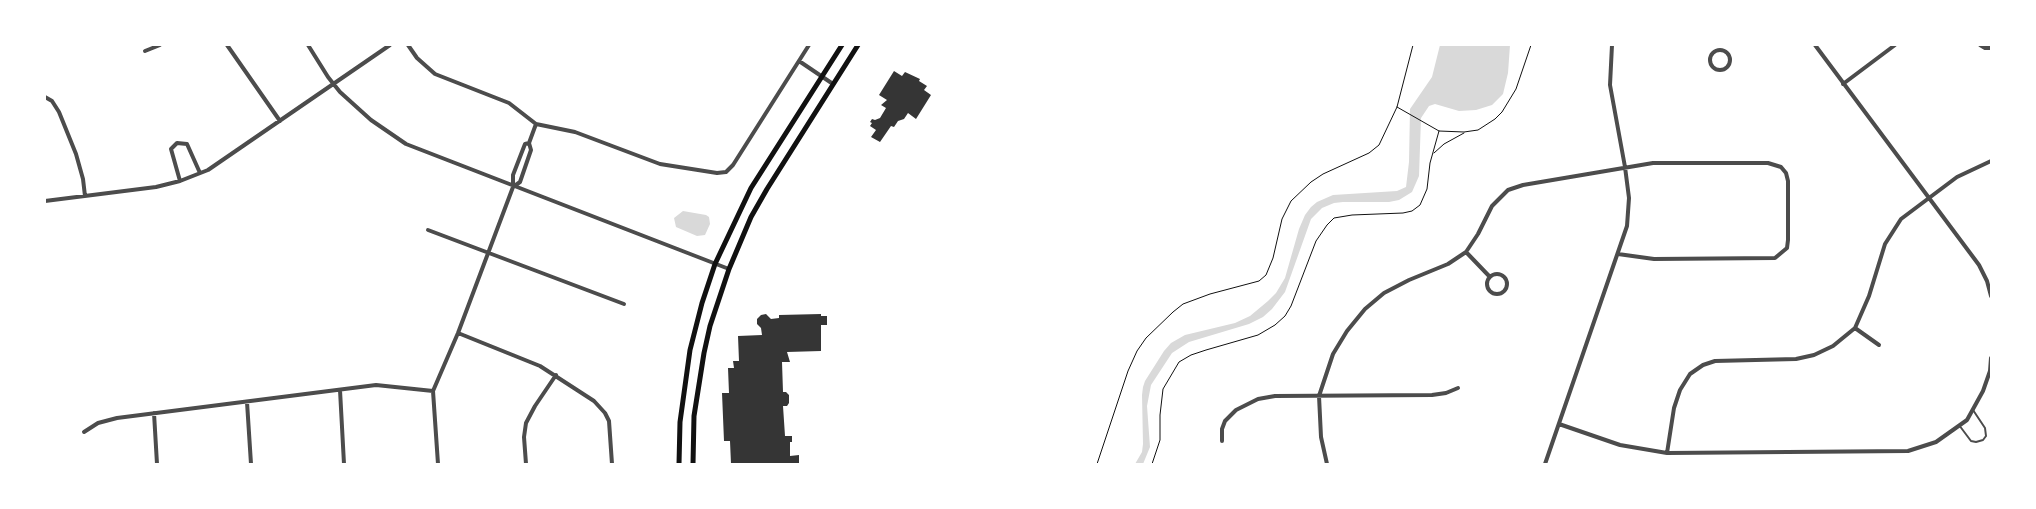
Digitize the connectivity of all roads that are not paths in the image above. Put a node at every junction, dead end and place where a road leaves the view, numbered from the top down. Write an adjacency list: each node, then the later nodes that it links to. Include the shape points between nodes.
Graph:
1 (160, 45): 15 (street)
2 (226, 45): 23 (street)
3 (308, 45): 19 (street)
4 (390, 45): 19 (street)
5 (408, 45): 24 (street, via 435,74 502,100)
6 (809, 45): 17 (street)
7 (842, 45): 18 (main road)
8 (858, 45): 20 (main road)
9 (1612, 45): 27 (street, via 1610,84)
10 (1727, 45): 16 (street)
11 (1815, 45): 21 (street)
12 (1895, 45): 21 (street)
13 (1980, 45): 14 (street)
14 (1991, 48)
15 (145, 51)
16 (1723, 51): 16 (street, via 1716,51 1710,58 1716,69 1722,70 1729,64 1728,54)
17 (799, 61): 18 (street); 24 (street, via 733,165 722,173 660,164 575,132)
18 (821, 76): 20 (street); 38 (main road, via 751,188)
19 (333, 84): 23 (street); 30 (street, via 371,120 406,144)
20 (833, 84): 39 (main road, via 756,207)
21 (1843, 84): 32 (street)
22 (45, 97): 31 (street, via 59,112 76,154)
23 (280, 121): 28 (street)
24 (536, 124): 25 (street)
25 (529, 142): 30 (street, via 525,144 513,175); 30 (street, via 532,150 520,182)
26 (1991, 161): 32 (street, via 1958,177)
27 (1626, 167): 36 (street, via 1508,190 1492,206); 37 (street, via 1629,210); 37 (street, via 1653,163 1776,164 1786,173 1788,181 1788,240 1782,254 1767,260 1654,259)
28 (200, 173): 29 (street); 29 (street, via 187,144 176,143 171,149)
29 (180, 181): 31 (street)
30 (514, 187): 35 (street); 38 (street)
31 (85, 196): 33 (street)
32 (1929, 198): 41 (street, via 1979,265); 43 (street, via 1901,219 1891,232)
33 (45, 201)
34 (428, 230): 35 (street)
35 (488, 252): 42 (street); 44 (street)
36 (1466, 252): 40 (street); 51 (street, via 1440,268 1392,288 1365,309 1338,345)
37 (1618, 254): 55 (street)
38 (715, 264): 39 (street); 66 (main road, via 690,350 680,422)
39 (728, 269): 67 (main road, via 704,353 694,416)
40 (1490, 277): 40 (street, via 1487,286 1490,291 1496,294 1503,292 1507,284 1505,278 1499,274)
41 (1991, 296)
42 (624, 304)
43 (1855, 328): 45 (street); 59 (street, via 1833,346 1804,358 1725,360 1703,365 1690,374 1680,390)
44 (458, 333): 47 (street, via 529,360); 50 (street)
45 (1880, 345)
46 (1991, 358): 53 (street, via 1986,385)
47 (556, 375): 64 (street, via 526,423); 65 (street, via 594,401 605,413 609,421)
48 (1458, 388): 51 (street, via 1432,395)
49 (340, 390): 50 (street, via 384,385); 52 (street); 62 (street)
50 (433, 390): 63 (street)
51 (1319, 396): 58 (street, via 1268,397 1250,402 1225,421); 68 (street, via 1321,437)
52 (247, 402): 54 (street); 61 (street)
53 (1973, 410): 56 (street); 56 (lane, via 1985,428 1983,440 1971,441)
54 (154, 414): 57 (street, via 107,420); 60 (street)
55 (1559, 424): 59 (street, via 1620,445); 69 (street)
56 (1959, 425): 59 (street, via 1930,445 1900,452)
57 (84, 432)
58 (1222, 441)
59 (1666, 453)
60 (157, 464)
61 (251, 464)
62 (344, 464)
63 (438, 464)
64 (526, 464)
65 (612, 464)
66 (679, 464)
67 (693, 464)
68 (1327, 464)
69 (1545, 464)

